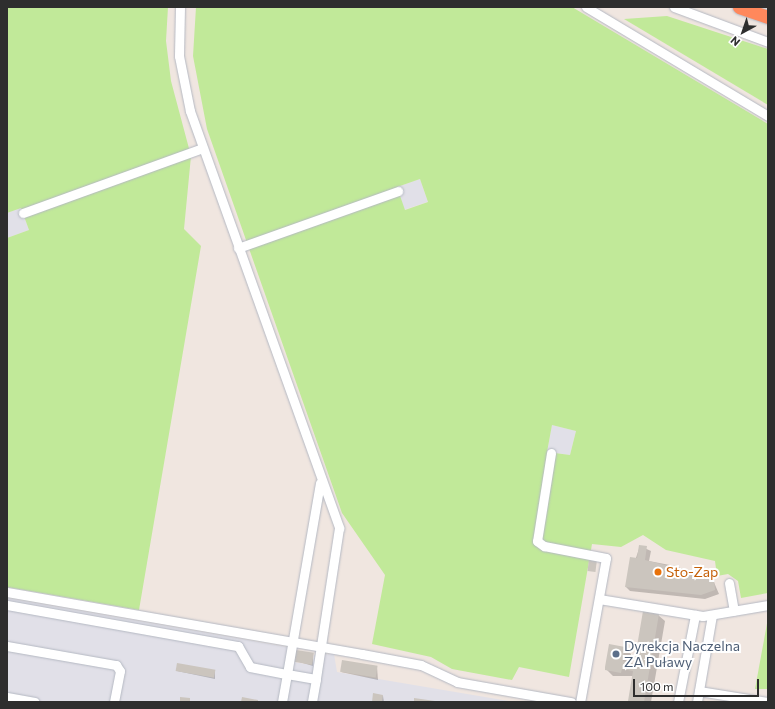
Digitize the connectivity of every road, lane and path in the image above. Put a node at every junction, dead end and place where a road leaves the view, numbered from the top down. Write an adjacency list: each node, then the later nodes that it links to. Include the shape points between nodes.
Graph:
1 (180, 7): 8 (street, via 183,85)
2 (586, 7): 7 (street)
3 (674, 7): 6 (street)
4 (739, 7): 5 (highway)
5 (768, 17)
6 (768, 42)
7 (768, 116)
8 (203, 148): 10 (street); 11 (street)
9 (398, 191): 11 (street)
10 (23, 213)
11 (239, 250): 13 (street)
12 (551, 453): 16 (street, via 537,541 544,546 606,558)
13 (320, 480): 22 (street); 24 (street, via 339,537)
14 (729, 583): 19 (street)
15 (7, 592): 22 (street)
16 (599, 599): 20 (street); 34 (street)
17 (7, 605): 25 (street, via 238,646 250,667)
18 (768, 605): 19 (street)
19 (734, 611): 21 (street)
20 (695, 615): 21 (street); 35 (street)
21 (712, 615): 27 (street)
22 (293, 641): 24 (street); 25 (street)
23 (7, 646): 30 (street, via 116,665 120,671)
24 (320, 646): 26 (street); 33 (street, via 421,666 457,682)
25 (287, 674): 26 (street); 31 (street)
26 (316, 680): 32 (street)
27 (699, 690): 36 (street); 37 (street)
28 (7, 697): 29 (street)
29 (35, 702)
30 (114, 702)
31 (282, 702)
32 (312, 702)
33 (571, 702)
34 (580, 702)
35 (678, 702)
36 (697, 702)
37 (766, 702)

